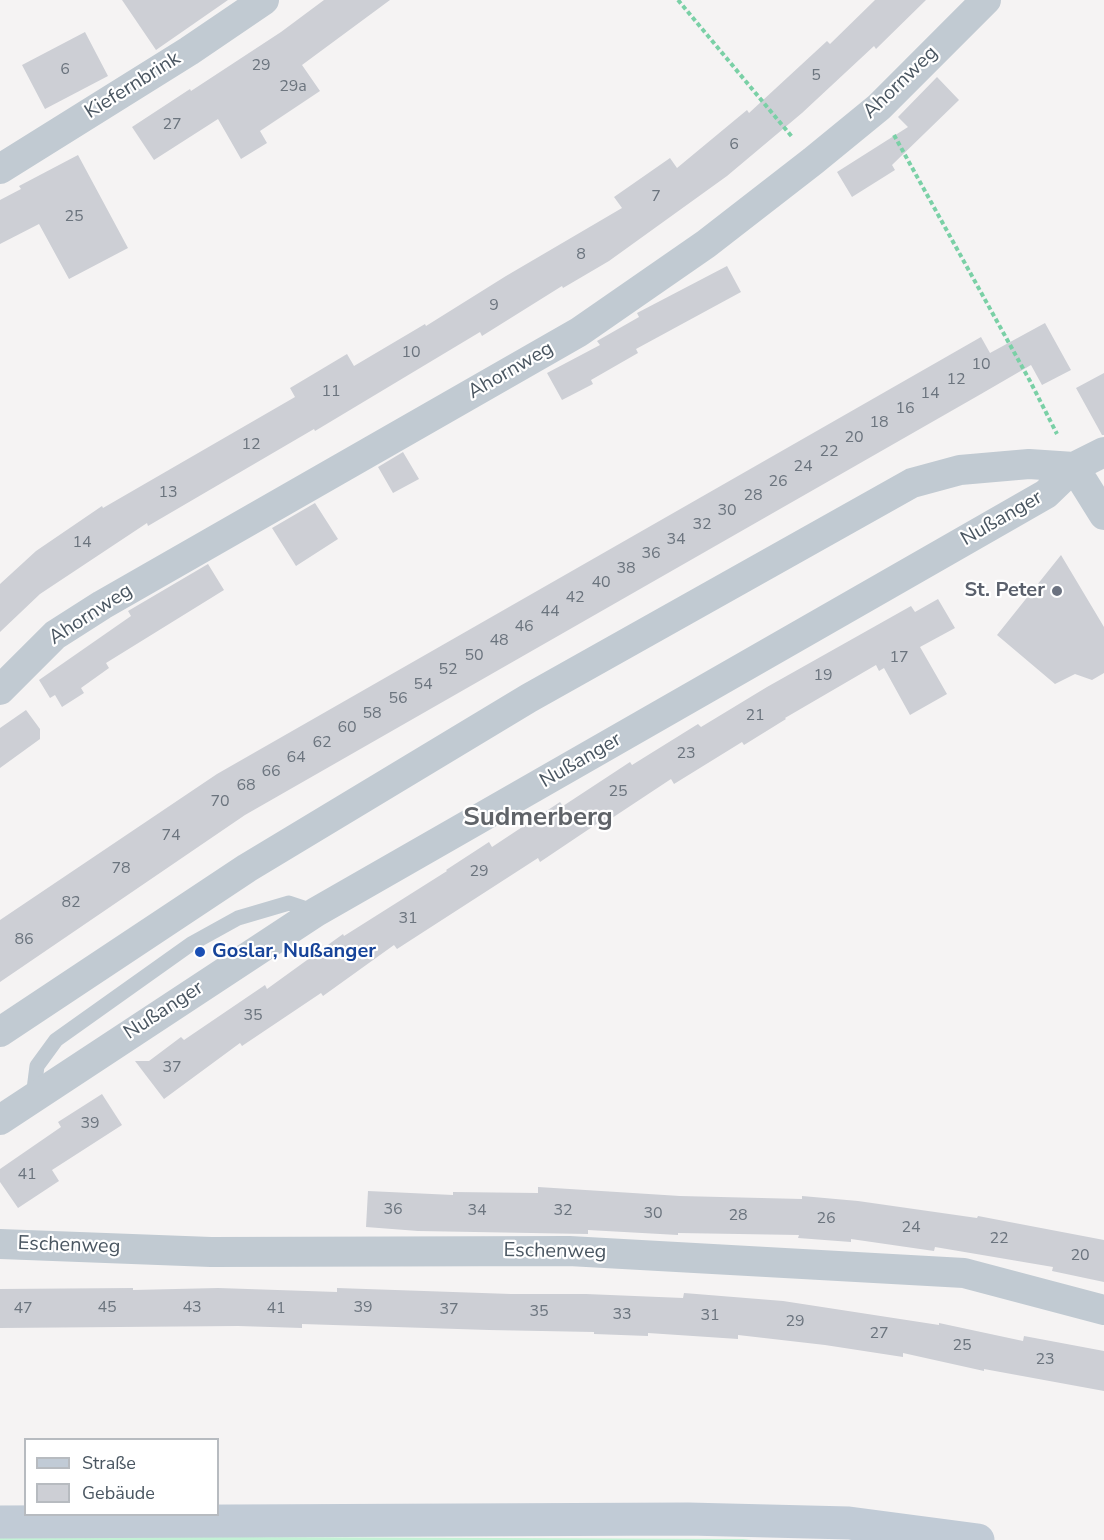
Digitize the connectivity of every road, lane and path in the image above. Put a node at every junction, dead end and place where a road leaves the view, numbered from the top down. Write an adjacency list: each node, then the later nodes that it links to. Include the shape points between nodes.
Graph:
1 (264, 0): 6 (street, Kiefernbrink)
2 (678, 0): 5 (path)
3 (986, 0): 4 (street, Ahornweg)
4 (879, 107): 5 (street, Ahornweg); 8 (path)
5 (813, 161): 10 (street, Ahornweg, via 706,244 579,332 55,635)
6 (0, 169)
7 (1104, 452): 8 (street, Nußanger)
8 (1074, 467): 9 (street); 11 (street, Nußanger, via 1046,494); 12 (street, Nußanger, via 1029,464 960,470 912,483 499,716 247,868)
9 (1104, 515)
10 (0, 690)
11 (316, 912): 13 (street, Nußanger); 13 (lane, via 289,903 238,918 191,944 56,1040 37,1066)
12 (0, 1032)
13 (33, 1097): 14 (street, Nußanger)
14 (0, 1120)
15 (0, 1244): 16 (street, Eschenweg, via 211,1252 569,1251 952,1272)
16 (1104, 1310)
17 (0, 1522): 18 (street, via 688,1519 849,1523)
18 (978, 1540)

